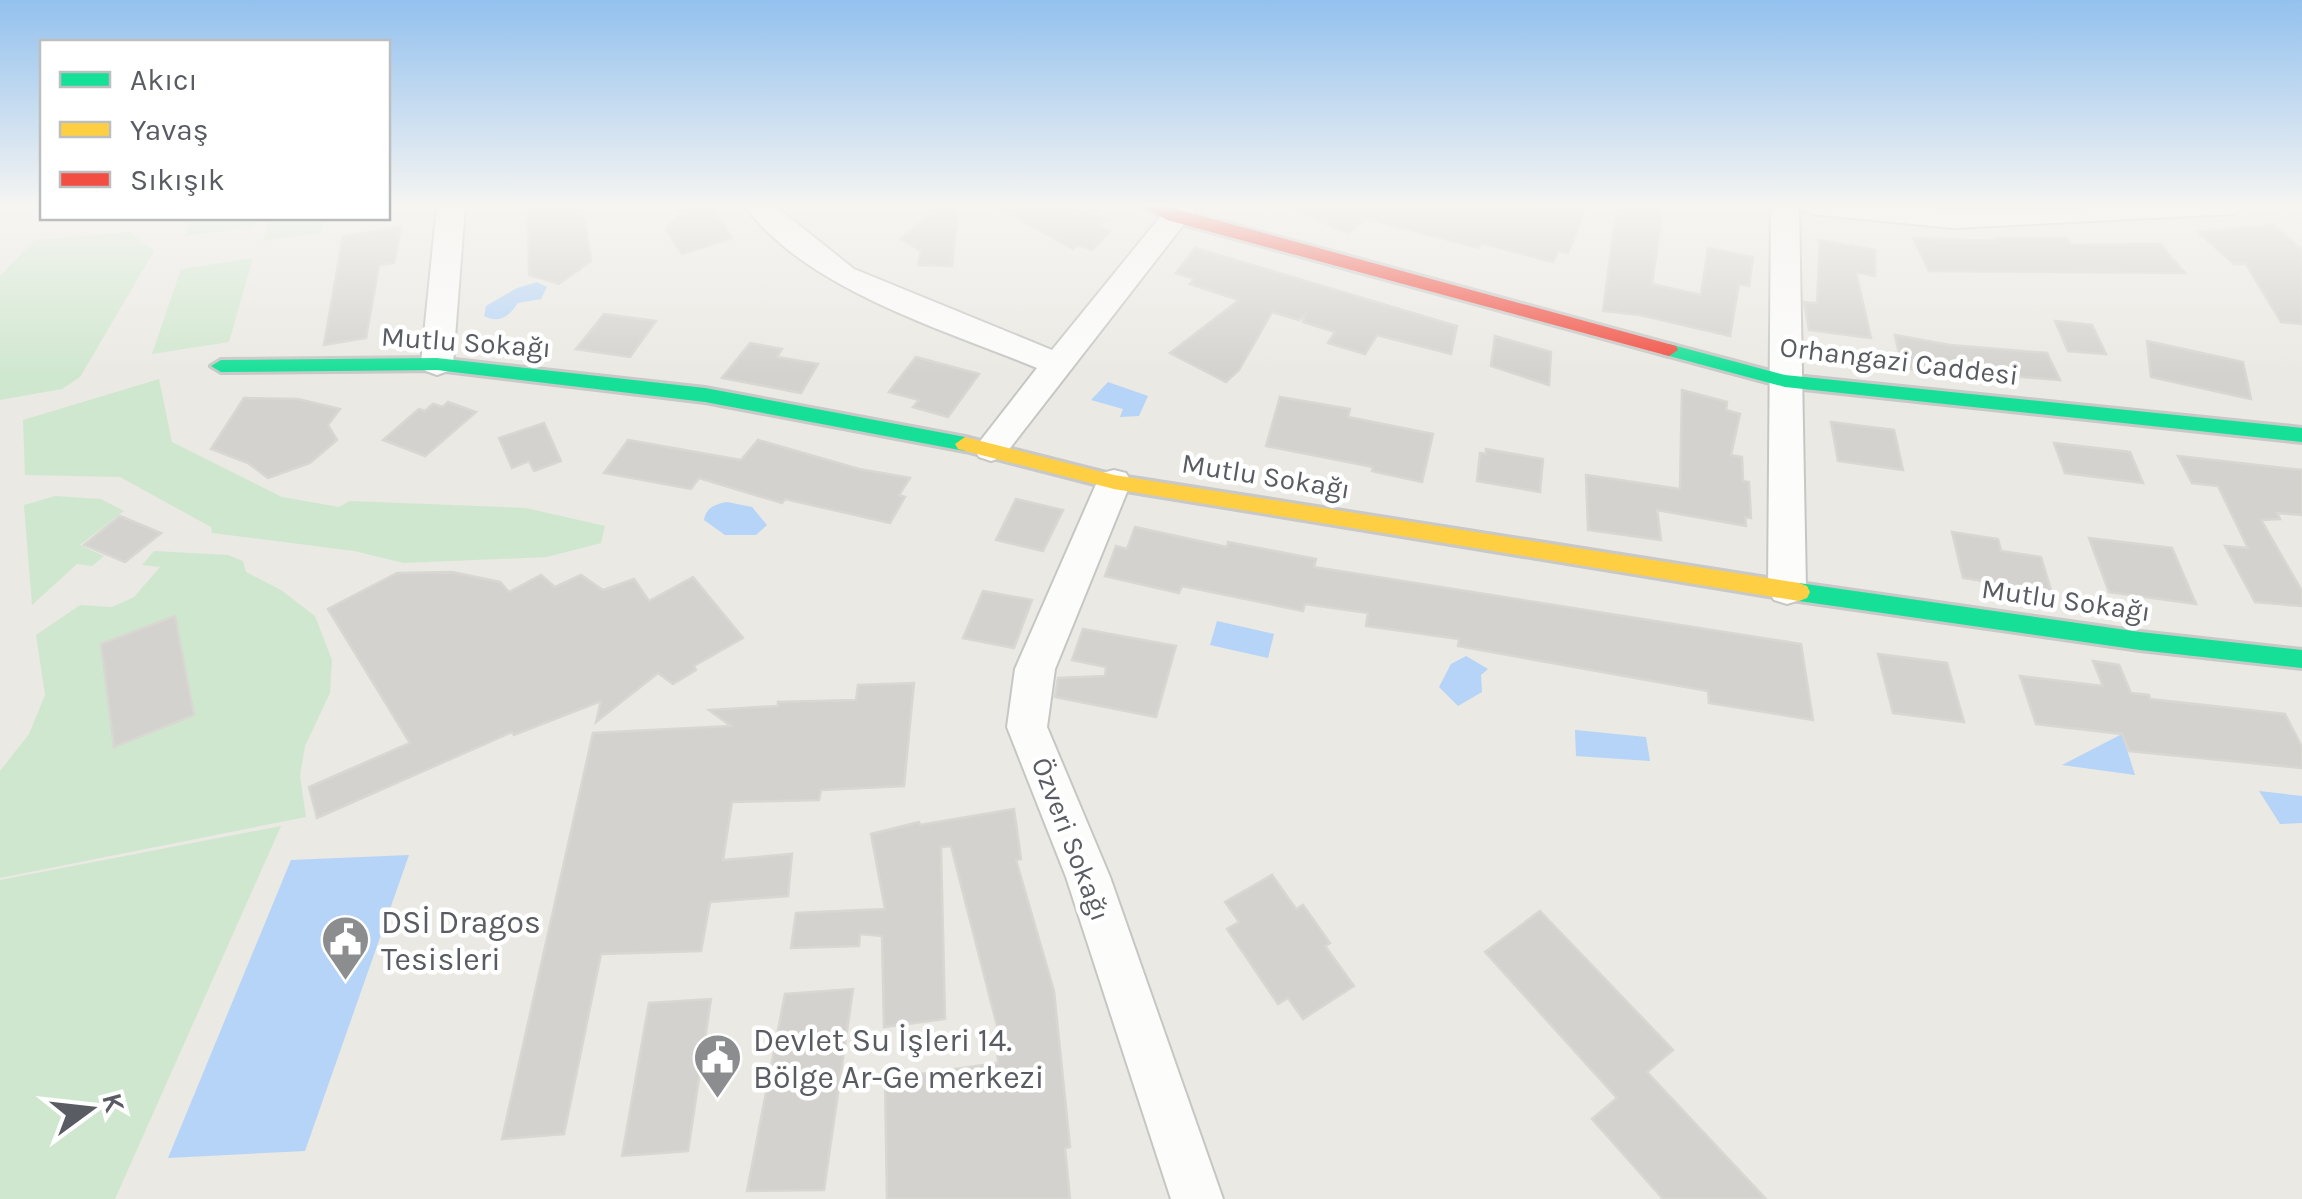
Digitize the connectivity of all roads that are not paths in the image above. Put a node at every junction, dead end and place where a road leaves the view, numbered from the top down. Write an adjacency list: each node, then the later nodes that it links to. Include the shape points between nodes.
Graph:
1 (447, 262): 6 (street)
2 (824, 262): 7 (street, via 842,276)
3 (1131, 262): 7 (street)
4 (1358, 262): 9 (street, Orhangazi Caddesi)
5 (1785, 262): 9 (street)
6 (437, 364): 8 (street, Mutlu Sokağı); 11 (street, Mutlu Sokağı, via 705,396)
7 (1056, 364): 11 (street)
8 (221, 366)
9 (1784, 382): 10 (street, Orhangazi Caddesi); 13 (street)
10 (2302, 434)
11 (991, 448): 12 (street, Mutlu Sokağı)
12 (1114, 482): 13 (street, Mutlu Sokağı); 15 (street, Özveri Sokağı, via 1035,669 1027,727 1088,877)
13 (1788, 590): 14 (street, Mutlu Sokağı)
14 (2302, 660)
15 (1197, 1199)

